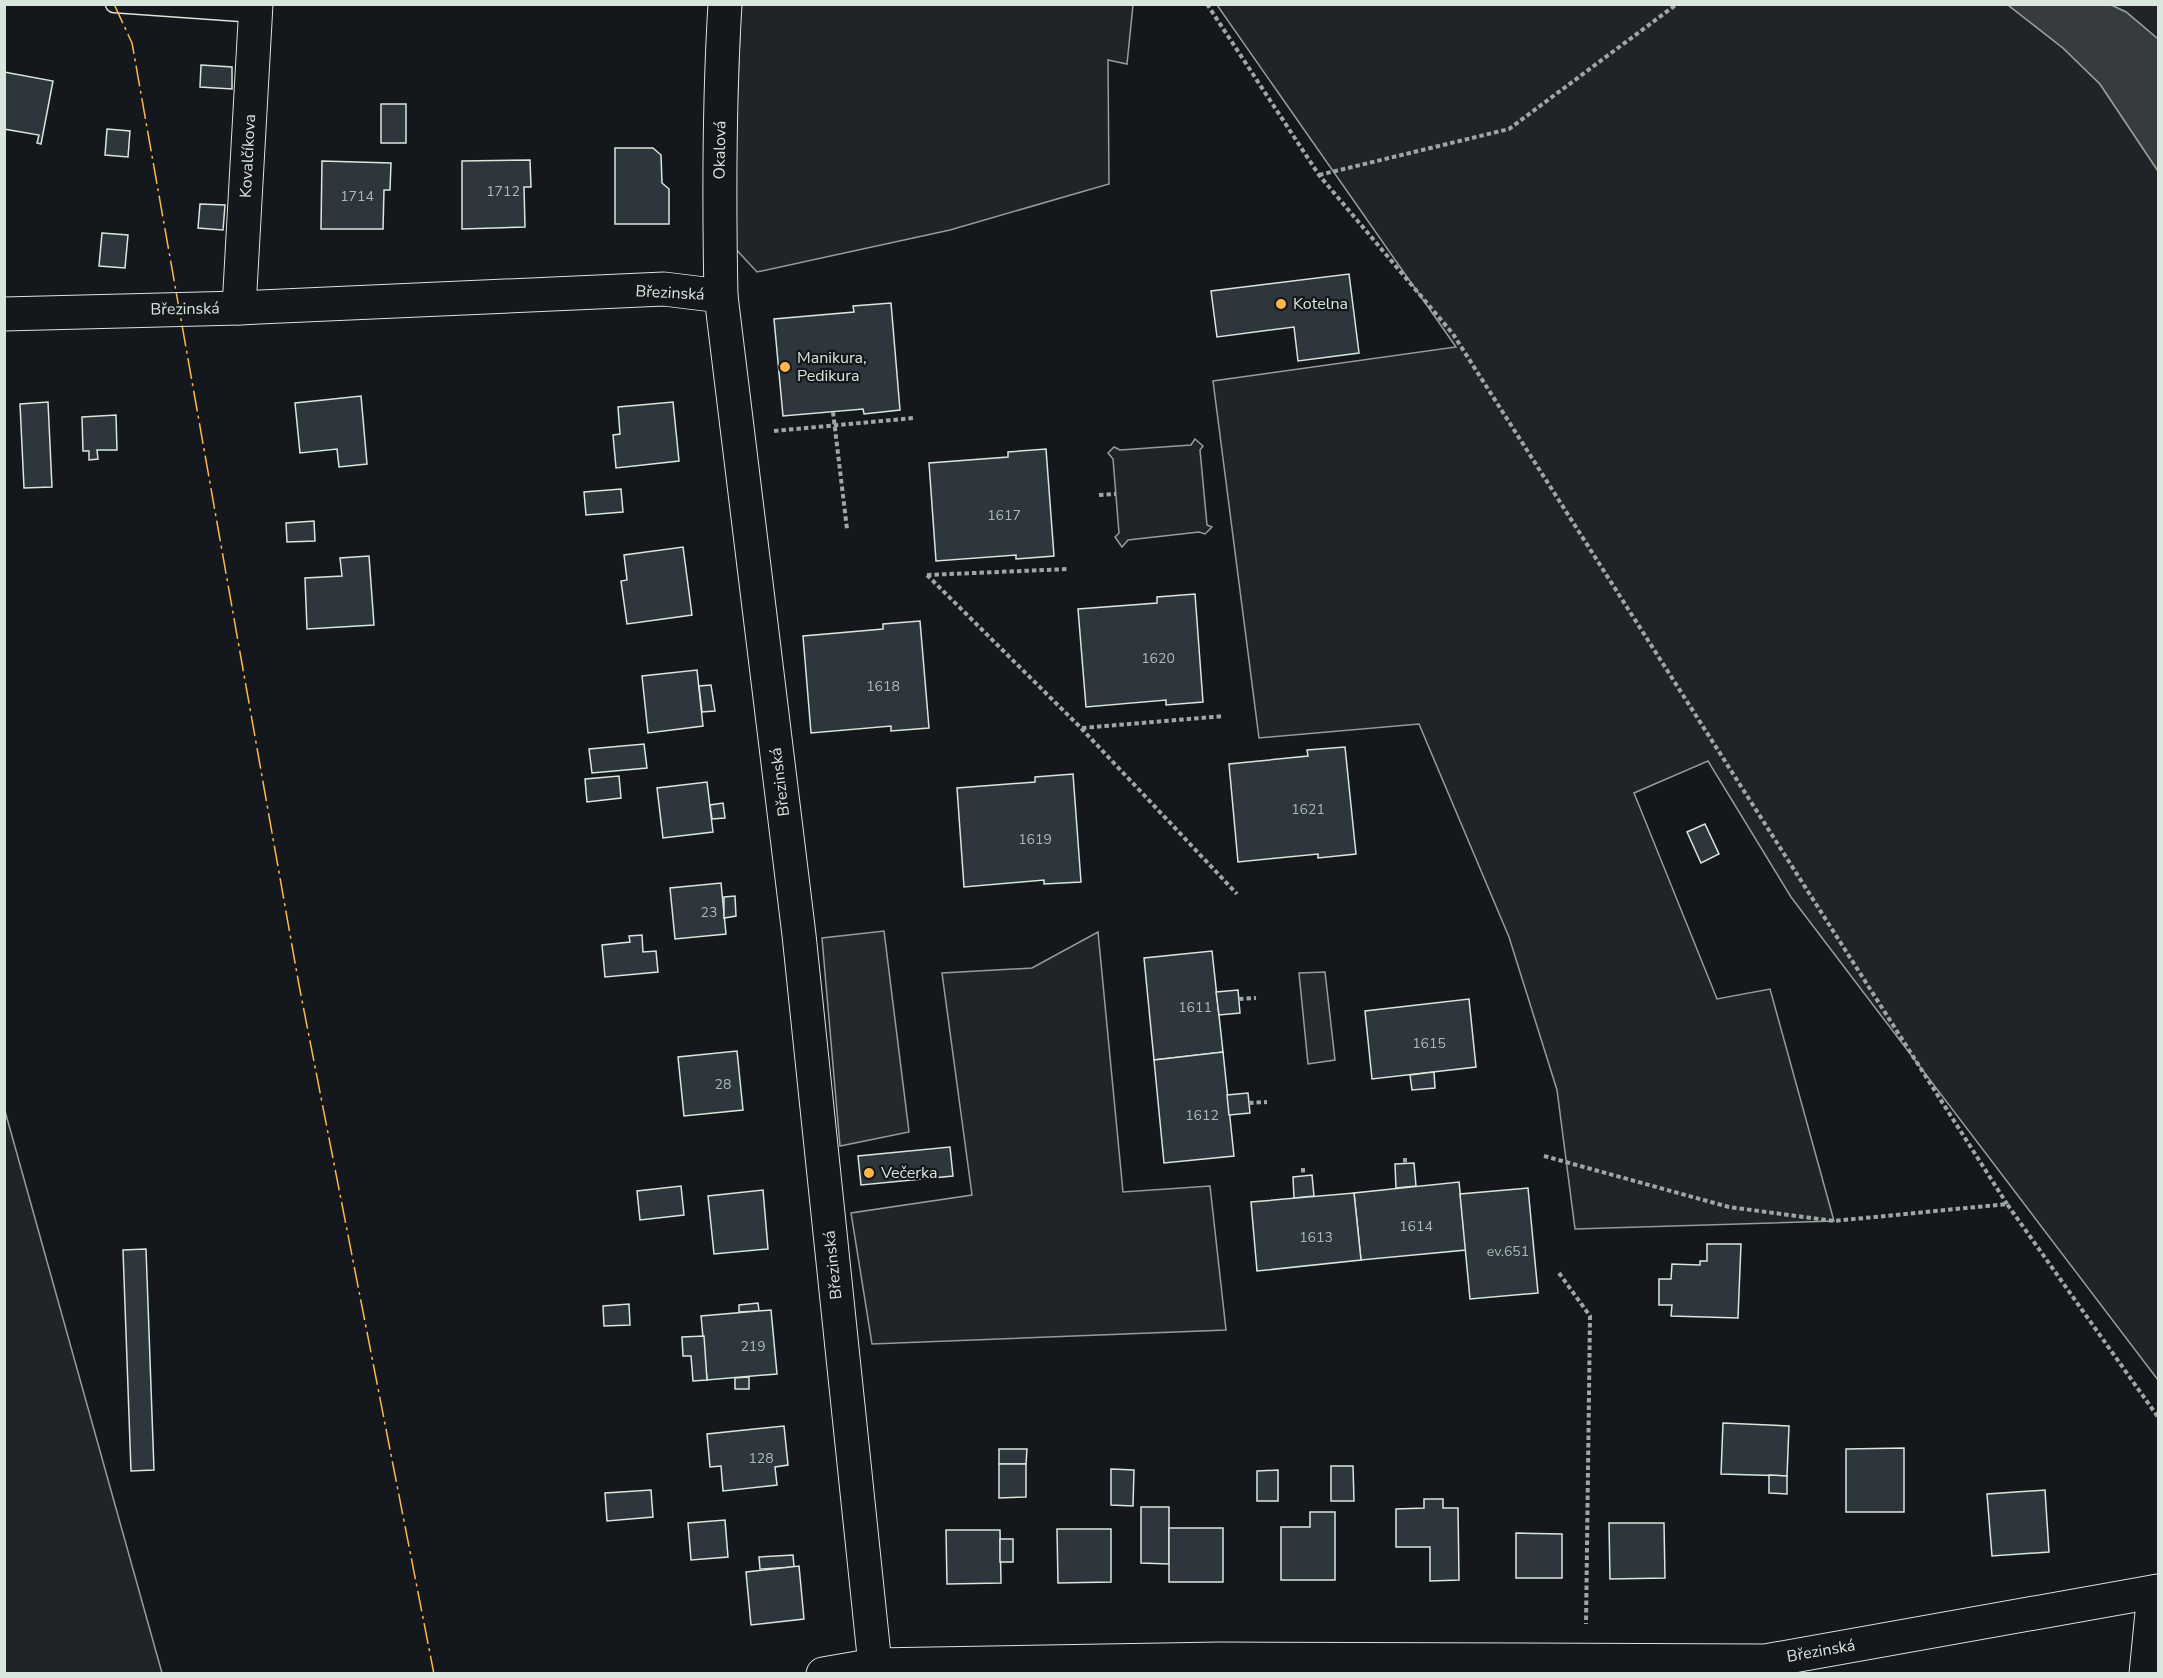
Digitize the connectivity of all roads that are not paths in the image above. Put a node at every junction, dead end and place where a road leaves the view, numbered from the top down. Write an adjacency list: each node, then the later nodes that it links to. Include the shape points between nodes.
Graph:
1 (114, 4): 3 (lane)
2 (725, 4): 4 (street, Okalová, via 719,171)
3 (256, 9): 5 (street, Kovalčíkova)
4 (721, 296): 5 (street, Březinská, via 664,289); 8 (street, Březinská, via 799,935)
5 (239, 308): 6 (street, Březinská)
6 (4, 314)
7 (2156, 1592): 10 (street, Březinská); 12 (street)
8 (874, 1665): 9 (street, Březinská); 11 (street)
9 (1219, 1666): 10 (street, Březinská, via 1586,1661)
10 (1766, 1667)
11 (823, 1674)
12 (2146, 1674)

